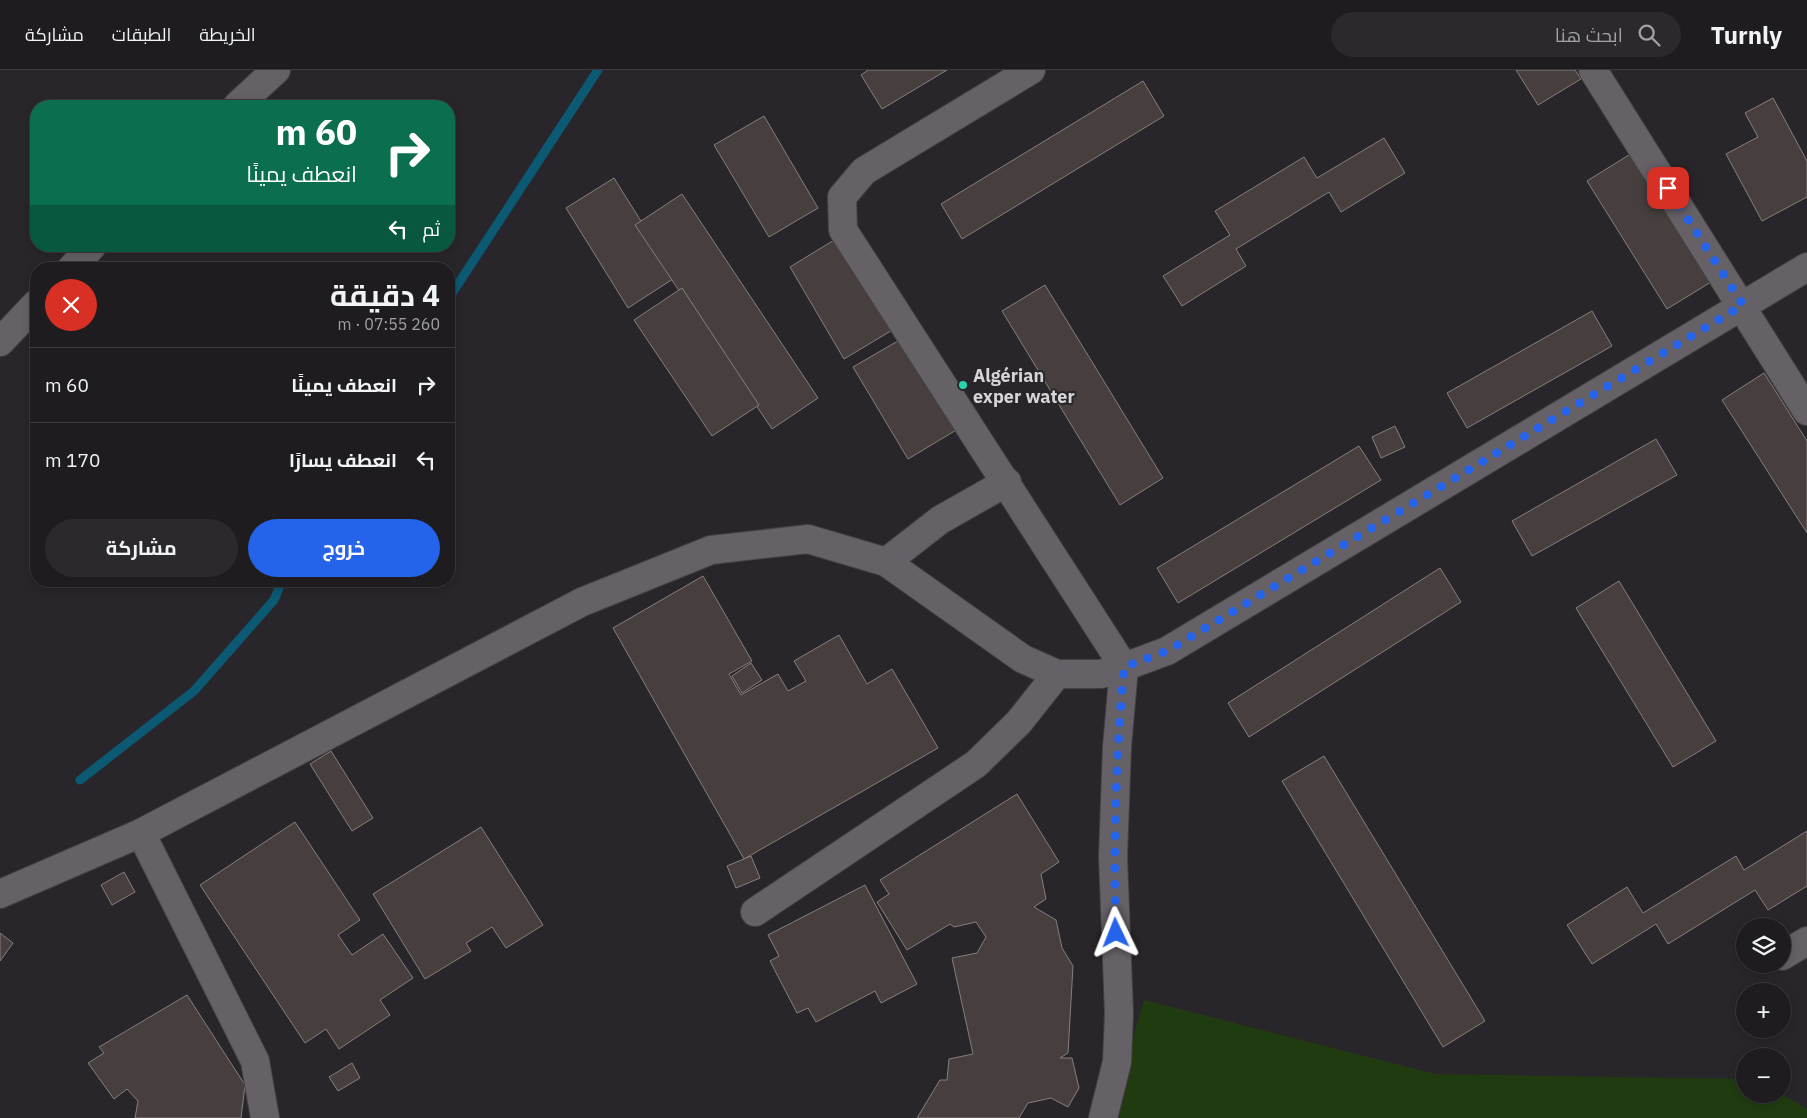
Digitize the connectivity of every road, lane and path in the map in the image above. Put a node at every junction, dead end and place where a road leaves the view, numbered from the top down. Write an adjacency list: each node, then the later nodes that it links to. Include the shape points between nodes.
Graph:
1 (276, 70): 4 (street)
2 (1031, 70): 12 (street, via 864,172 842,197 843,230)
3 (1593, 70): 8 (street)
4 (244, 100)
5 (87, 252): 6 (street)
6 (77, 262)
7 (1807, 267): 8 (street)
8 (1743, 305): 11 (street); 14 (street, via 1167,651)
9 (30, 310): 10 (street)
10 (0, 342)
11 (1807, 411)
12 (1007, 482): 13 (street, via 940,520); 14 (street)
13 (886, 562): 15 (street, via 1023,659); 16 (street, via 808,539 711,550 582,602)
14 (1124, 667): 15 (street, via 1101,674); 22 (street, via 1113,857 1120,1013 1117,1062)
15 (1057, 674): 18 (street, via 1019,722 976,764)
16 (141, 833): 17 (street); 21 (street, via 255,1061)
17 (0, 894)
18 (755, 912)
19 (1807, 942): 20 (street)
20 (1791, 951)
21 (265, 1118)
22 (1103, 1118)

